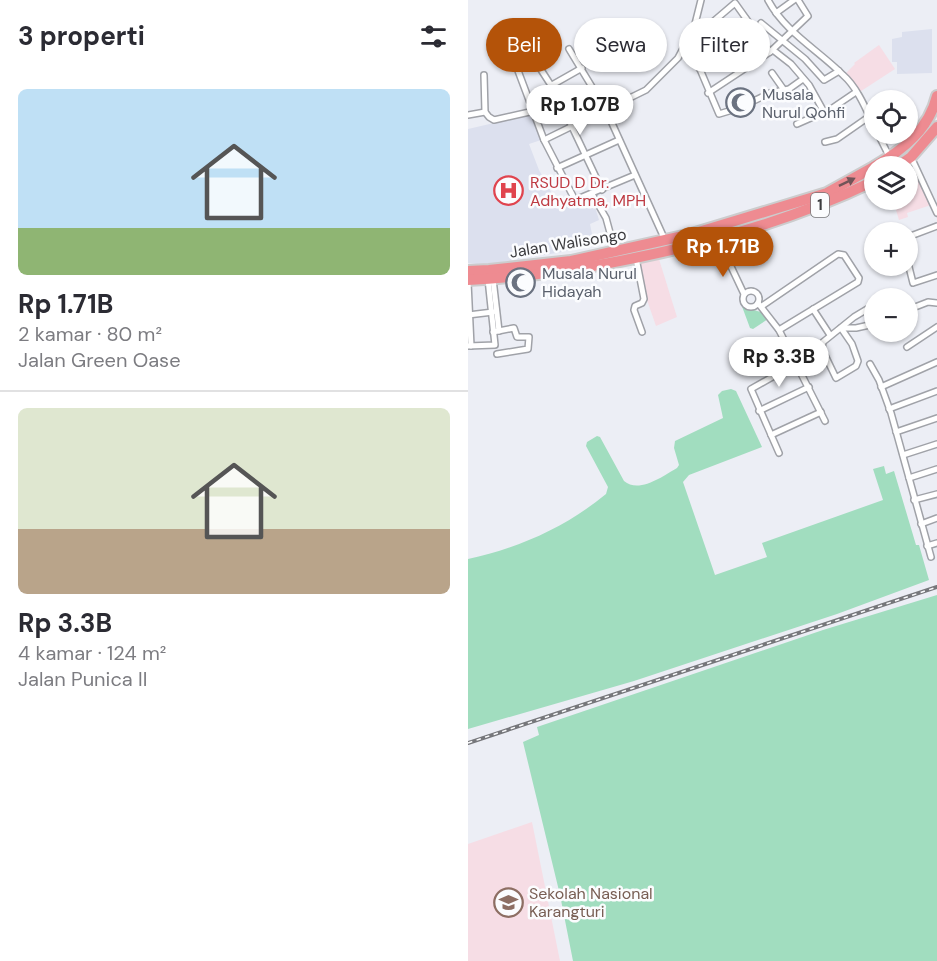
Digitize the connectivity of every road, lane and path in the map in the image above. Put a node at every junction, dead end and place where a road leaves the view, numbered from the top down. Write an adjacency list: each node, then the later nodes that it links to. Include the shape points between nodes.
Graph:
1 (700, 0): 6 (street)
2 (768, 0): 5 (street)
3 (795, 0): 5 (street); 9 (street, via 809,16)
4 (735, 2): 7 (street); 8 (street)
5 (776, 13): 9 (street)
6 (696, 18)
7 (717, 18)
8 (745, 18)
9 (792, 30): 11 (street); 16 (street)
10 (770, 31): 11 (street)
11 (782, 41): 13 (street); 16 (street, via 806,59 824,80)
12 (569, 49): 14 (street)
13 (771, 51): 24 (street); 28 (street)
14 (574, 56)
15 (679, 56): 31 (street, via 646,90)
16 (839, 71): 27 (street)
17 (519, 72): 32 (street)
18 (543, 72): 25 (street)
19 (575, 72): 25 (street)
20 (584, 72): 31 (street)
21 (700, 72): 28 (street)
22 (772, 73): 26 (street)
23 (484, 75): 34 (street)
24 (803, 79): 26 (street); 33 (street)
25 (552, 85): 38 (street)
26 (784, 90): 28 (street, via 720,114)
27 (856, 92): 30 (street); 33 (street)
28 (708, 93)
29 (937, 96): 44 (highway, Jalan Walisongo / 1, via 925,124)
30 (864, 106)
31 (606, 110): 38 (street); 41 (street)
32 (534, 111): 34 (street, via 494,120); 40 (street)
33 (824, 111): 37 (street)
34 (485, 112): 35 (street)
35 (468, 115)
36 (864, 120): 42 (street, via 837,139)
37 (797, 124)
38 (572, 127): 40 (street); 43 (street)
39 (937, 127): 45 (highway, Jalan Walisongo / 1)
40 (544, 140): 46 (street)
41 (620, 140): 43 (street); 49 (street)
42 (825, 142)
43 (585, 155): 46 (street); 51 (street)
44 (899, 156)
45 (912, 156)
46 (557, 168): 52 (street, via 574,199)
47 (918, 172): 53 (street)
48 (864, 173): 54 (highway, Jalan Walisongo / 1, one-way to 48)
49 (635, 175): 51 (street); 58 (street)
50 (864, 186): 54 (highway, Jalan Walisongo / 1, via 836,200)
51 (602, 190): 52 (street)
52 (592, 194): 59 (street, via 606,218)
53 (937, 211)
54 (762, 219): 57 (highway, Jalan Walisongo / 1); 58 (highway, Jalan Walisongo / 1)
55 (937, 226): 56 (street)
56 (918, 233)
57 (717, 238): 60 (highway, Jalan Walisongo / 1); 66 (street)
58 (666, 240): 59 (highway, Jalan Walisongo / 1)
59 (616, 252): 61 (highway, Jalan Walisongo / 1, via 571,261)
60 (636, 258): 64 (highway, Jalan Walisongo / 1, via 563,272); 79 (street, via 644,299 634,310)
61 (468, 271)
62 (937, 275): 63 (street, via 916,283)
63 (911, 276)
64 (491, 279): 65 (highway, Jalan Walisongo / 1); 72 (street)
65 (468, 281): 73 (street)
66 (744, 294): 68 (street, via 747,306); 68 (street, via 756,292)
67 (937, 303): 69 (street)
68 (760, 305): 70 (street, via 838,254 844,255 858,282); 77 (street)
69 (918, 306)
70 (815, 309): 77 (street); 80 (street)
71 (864, 311): 76 (street)
72 (494, 312): 73 (street); 78 (street)
73 (469, 315): 81 (street)
74 (864, 326): 76 (street)
75 (937, 327): 82 (street)
76 (841, 328): 80 (street); 80 (street, via 858,361 836,378 822,349)
77 (779, 330): 85 (street)
78 (496, 331): 81 (street, via 495,345); 83 (street, via 514,328 517,337 529,337 530,347)
79 (642, 332)
80 (831, 334)
81 (470, 346)
82 (907, 347)
83 (497, 354)
84 (937, 362): 88 (street)
85 (797, 363): 87 (street); 91 (street, via 751,389)
86 (870, 364): 88 (street)
87 (809, 387): 91 (street); 92 (street)
88 (881, 387): 90 (street)
89 (937, 391): 90 (street)
90 (889, 409): 95 (street)
91 (759, 411): 96 (street)
92 (821, 412): 94 (street); 96 (street)
93 (937, 418): 95 (street)
94 (825, 420)
95 (896, 432): 99 (street)
96 (771, 435): 98 (street)
97 (937, 444): 99 (street)
98 (779, 453)
99 (903, 455): 101 (street)
100 (937, 469): 101 (street)
101 (909, 478): 103 (street)
102 (937, 494): 103 (street)
103 (914, 500): 105 (street)
104 (937, 518): 105 (street)
105 (921, 524): 107 (street)
106 (937, 543): 107 (street)
107 (927, 546): 108 (street)
108 (931, 557)

